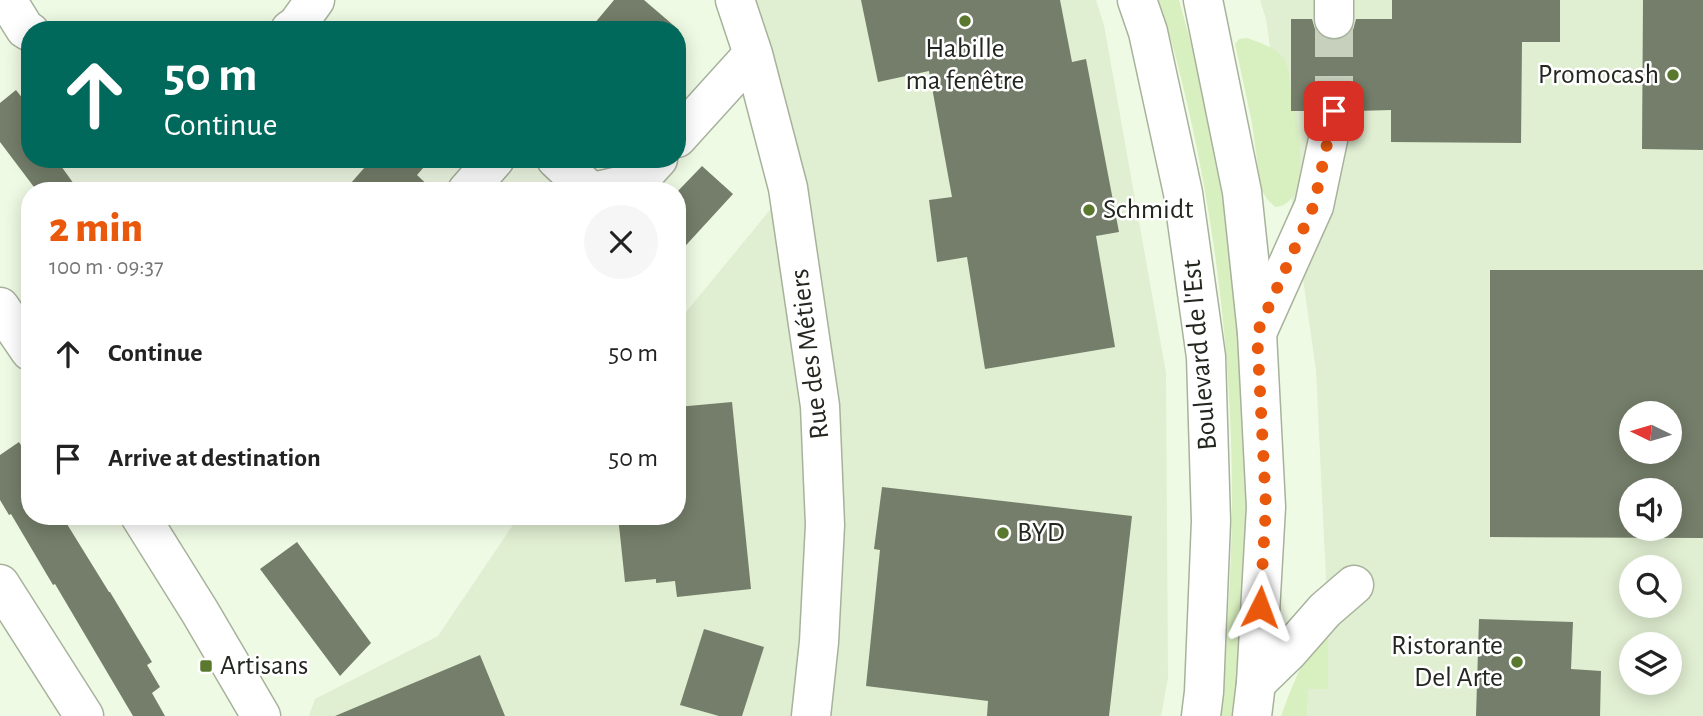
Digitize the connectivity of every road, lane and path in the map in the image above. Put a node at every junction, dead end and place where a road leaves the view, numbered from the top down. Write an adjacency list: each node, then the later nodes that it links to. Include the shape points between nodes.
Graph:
1 (7, 0): 8 (street)
2 (316, 0): 7 (street)
3 (735, 0): 9 (street, Rue des Métiers)
4 (1137, 0): 28 (street, Boulevard de l'Est, via 1183,193 1206,357 1211,522)
5 (1203, 0): 6 (street); 19 (street, Boulevard de l'Est, via 1242,192)
6 (1211, 0)
7 (300, 21)
8 (21, 23)
9 (754, 54): 11 (street); 27 (street, Rue des Métiers, via 788,188 820,406 825,525)
10 (1334, 111): 19 (street, via 1314,205)
11 (686, 128)
12 (487, 168): 15 (street)
13 (566, 168): 16 (street)
14 (650, 168): 17 (street)
15 (475, 182)
16 (580, 182)
17 (637, 182)
18 (0, 307): 20 (street)
19 (1257, 333): 24 (street, Boulevard de l'Est, via 1266,507)
20 (21, 338)
21 (146, 525): 26 (street)
22 (0, 584): 25 (street)
23 (1354, 585): 24 (street, via 1289,651)
24 (1254, 699)
25 (84, 716)
26 (261, 716)
27 (811, 716)
28 (1200, 716)

